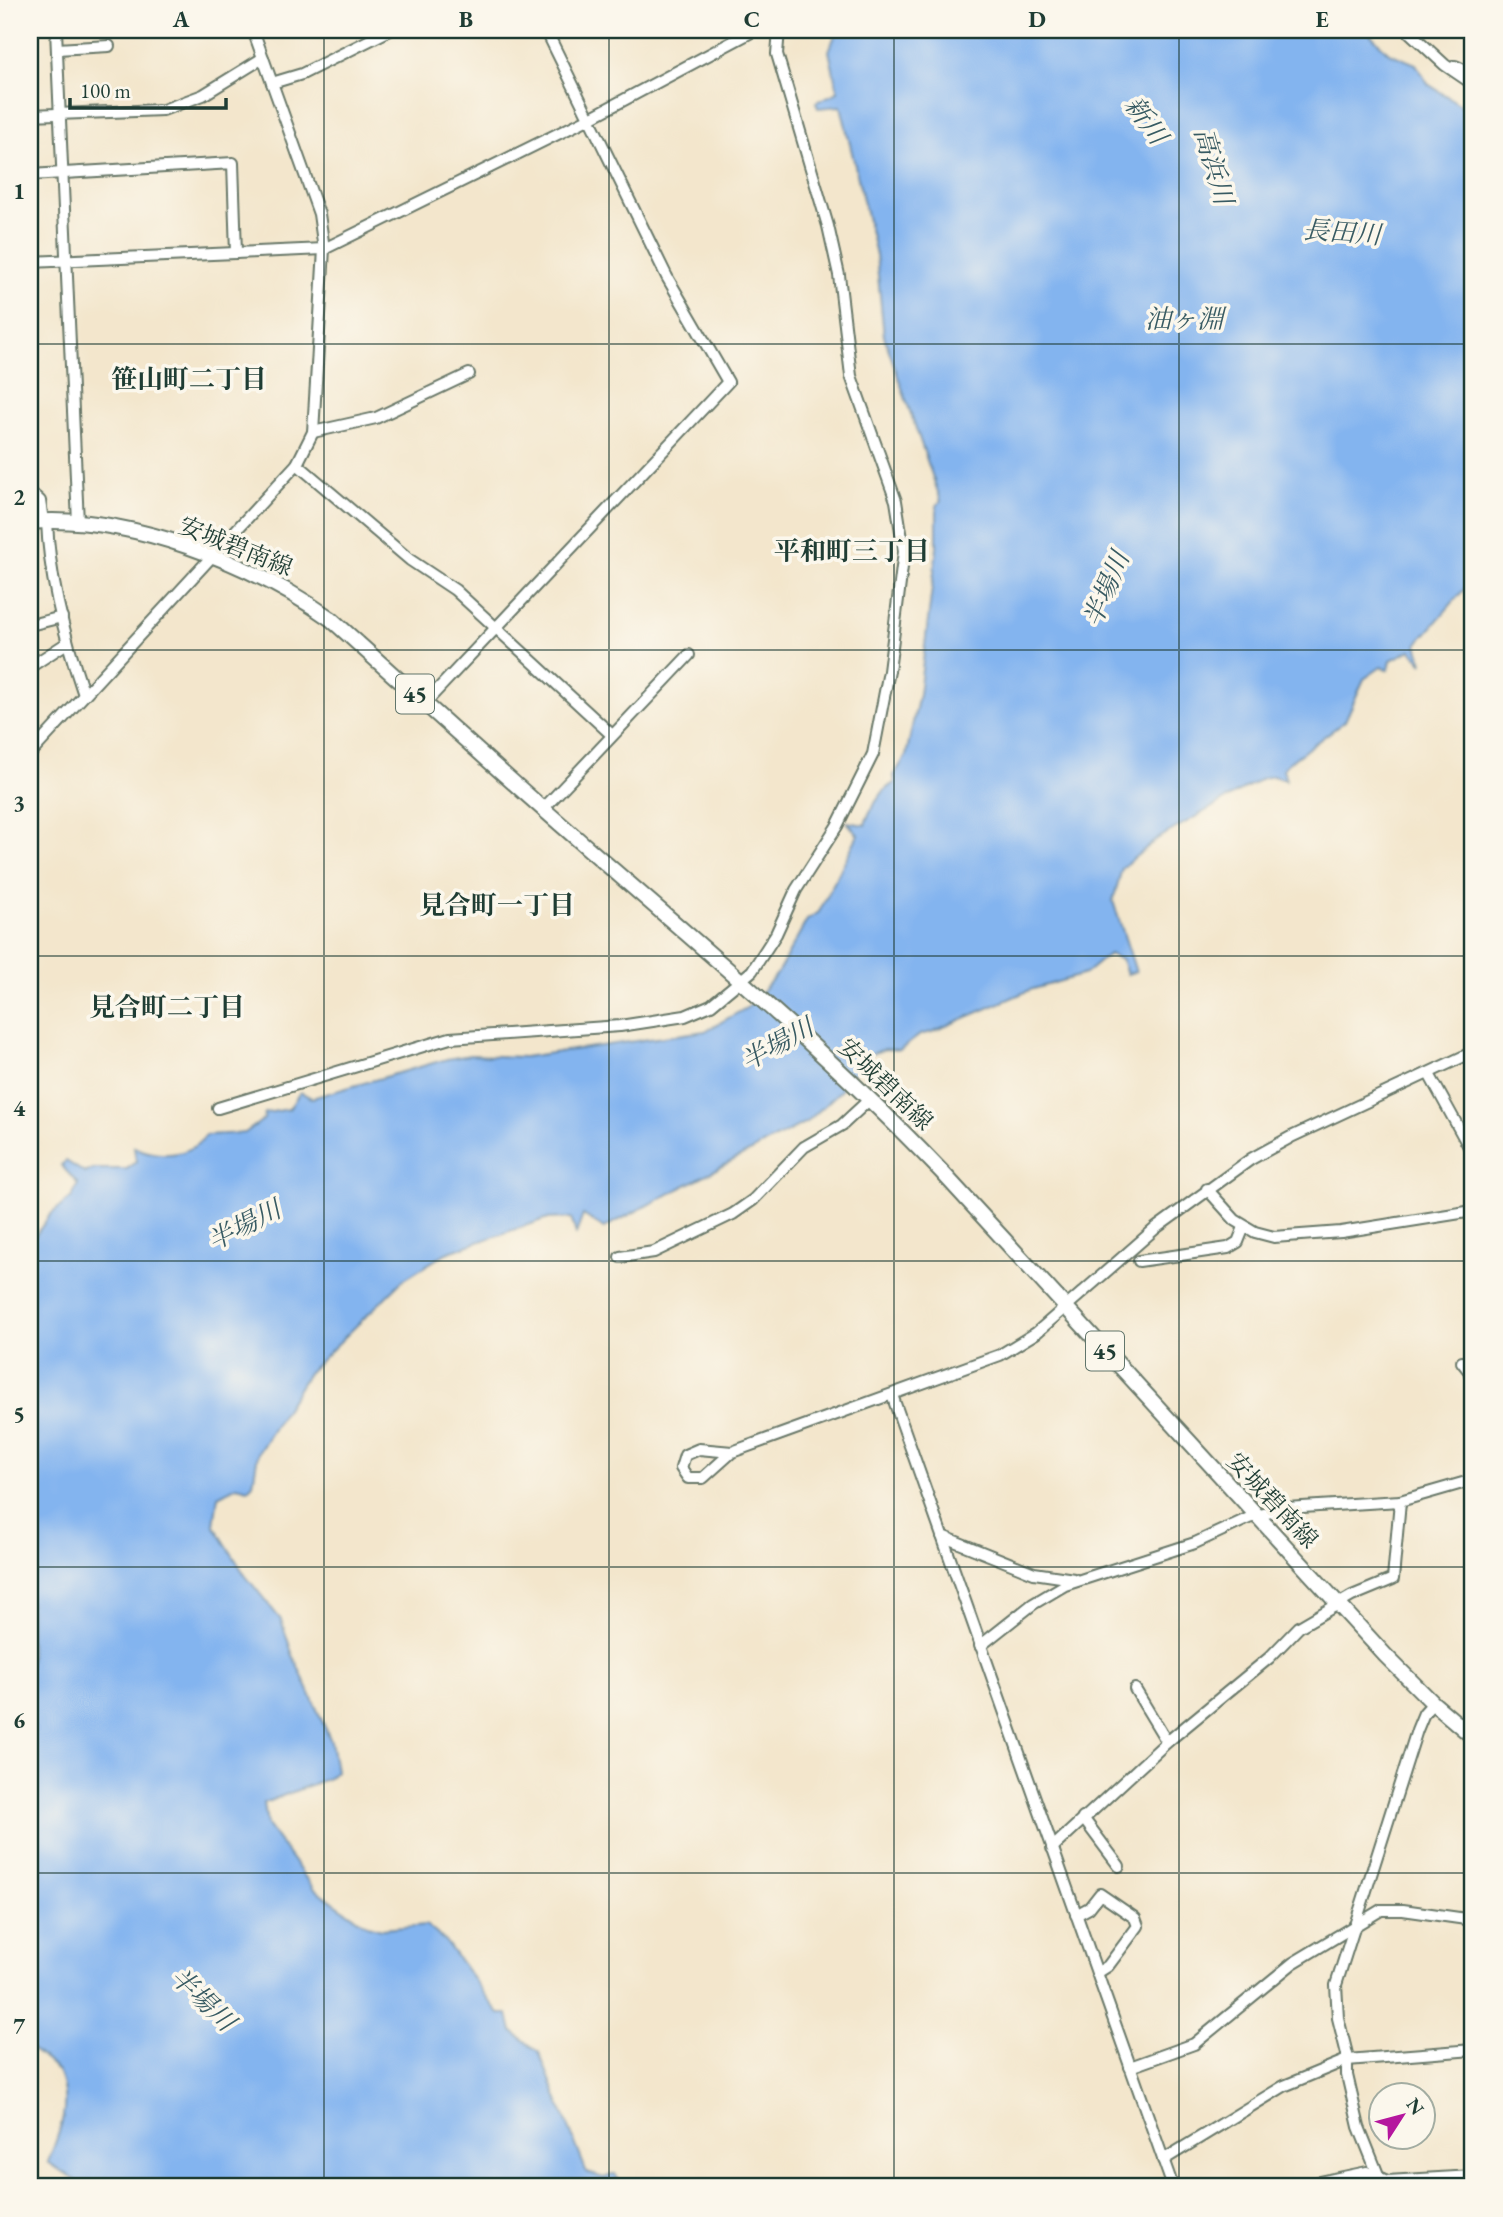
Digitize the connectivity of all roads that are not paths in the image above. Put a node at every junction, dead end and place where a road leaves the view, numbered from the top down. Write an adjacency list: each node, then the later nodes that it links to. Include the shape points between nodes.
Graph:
1 (56, 30): 9 (street)
2 (253, 30): 10 (street)
3 (390, 30): 13 (street, via 302,74)
4 (546, 30): 17 (street)
5 (755, 30): 17 (street)
6 (779, 30): 42 (street, via 778,54 822,198 839,275 851,376 896,501 904,551 873,754 837,826)
7 (1407, 30): 11 (street)
8 (109, 46): 9 (street)
9 (57, 49): 15 (street)
10 (263, 58): 13 (street); 15 (street, via 204,95 163,110)
11 (1445, 65): 12 (street); 14 (street)
12 (1473, 74)
13 (272, 83): 20 (street, via 319,214)
14 (1473, 84)
15 (60, 113): 16 (street); 18 (street)
16 (30, 115)
17 (590, 118): 20 (street); 33 (street, via 667,277 727,382)
18 (62, 174): 19 (street); 21 (street, via 233,163); 22 (street)
19 (30, 175)
20 (324, 249): 21 (street); 25 (street)
21 (236, 253): 22 (street)
22 (66, 260): 23 (street); 29 (street)
23 (30, 262)
24 (469, 374): 25 (street, via 376,418)
25 (313, 432): 26 (street)
26 (298, 464): 30 (street); 33 (street, via 410,560 455,590)
27 (30, 492): 28 (street, via 40,501)
28 (40, 521): 29 (main road, 安城碧南線 / 45); 31 (street)
29 (78, 523): 30 (main road, 安城碧南線 / 45, via 140,533)
30 (212, 555): 37 (street); 38 (main road, 安城碧南線 / 45, via 302,598)
31 (62, 617): 32 (street); 34 (street)
32 (30, 625)
33 (495, 629): 38 (street); 39 (street)
34 (67, 643): 36 (street); 37 (street)
35 (689, 655): 39 (street)
36 (30, 667)
37 (84, 695): 40 (street)
38 (425, 704): 41 (main road, 安城碧南線 / 45)
39 (612, 735): 41 (street)
40 (30, 754)
41 (543, 809): 42 (main road, 安城碧南線 / 45)
42 (745, 983): 45 (main road, 安城碧南線 / 45); 46 (street, via 685,1016 620,1027 450,1038)
43 (1473, 1052): 44 (street)
44 (1429, 1074): 47 (street); 48 (street, via 1280,1142)
45 (870, 1099): 51 (street, via 842,1125 804,1147 753,1200 733,1214 654,1252); 53 (main road, 安城碧南線 / 45)
46 (218, 1108)
47 (1473, 1154)
48 (1208, 1189): 50 (street, via 1224,1211); 53 (street, via 1139,1242)
49 (1473, 1211): 50 (street, via 1287,1238 1265,1236)
50 (1244, 1227): 52 (street, via 1233,1246)
51 (620, 1257)
52 (1139, 1261)
53 (1066, 1308): 56 (street, via 1000,1355); 60 (main road, 安城碧南線 / 45)
54 (1462, 1362): 55 (street)
55 (1473, 1376)
56 (892, 1395): 57 (street); 61 (street)
57 (732, 1452)
58 (1473, 1480): 59 (street)
59 (1400, 1501): 60 (street, via 1286,1508); 63 (street, via 1393,1579)
60 (1257, 1516): 62 (street, via 1195,1543); 63 (main road, 安城碧南線 / 45)
61 (942, 1536): 62 (street, via 1034,1573); 64 (street)
62 (1079, 1580): 64 (street, via 1042,1597)
63 (1339, 1605): 66 (main road, 安城碧南線 / 45); 68 (street, via 1299,1627 1269,1658)
64 (980, 1646): 70 (street)
65 (1135, 1689): 68 (street)
66 (1433, 1703): 67 (main road, 安城碧南線 / 45); 74 (street, via 1417,1730)
67 (1473, 1737)
68 (1167, 1742): 69 (street)
69 (1083, 1818): 70 (street); 71 (street)
70 (1052, 1847): 72 (street)
71 (1119, 1866)
72 (1076, 1914): 75 (street); 75 (street, via 1089,1908 1100,1894 1138,1926 1108,1966)
73 (1473, 1920): 74 (street, via 1388,1909)
74 (1356, 1924): 77 (street, via 1335,1996); 78 (street, via 1293,1964 1194,2044)
75 (1097, 1973): 78 (street)
76 (1473, 2050): 77 (street)
77 (1347, 2060): 79 (street, via 1284,2086); 81 (street, via 1359,2127)
78 (1130, 2067): 79 (street)
79 (1163, 2160): 82 (street)
80 (1473, 2176): 81 (street)
81 (1381, 2182): 83 (street, via 1367,2172)
82 (1173, 2187)
83 (1296, 2187)

